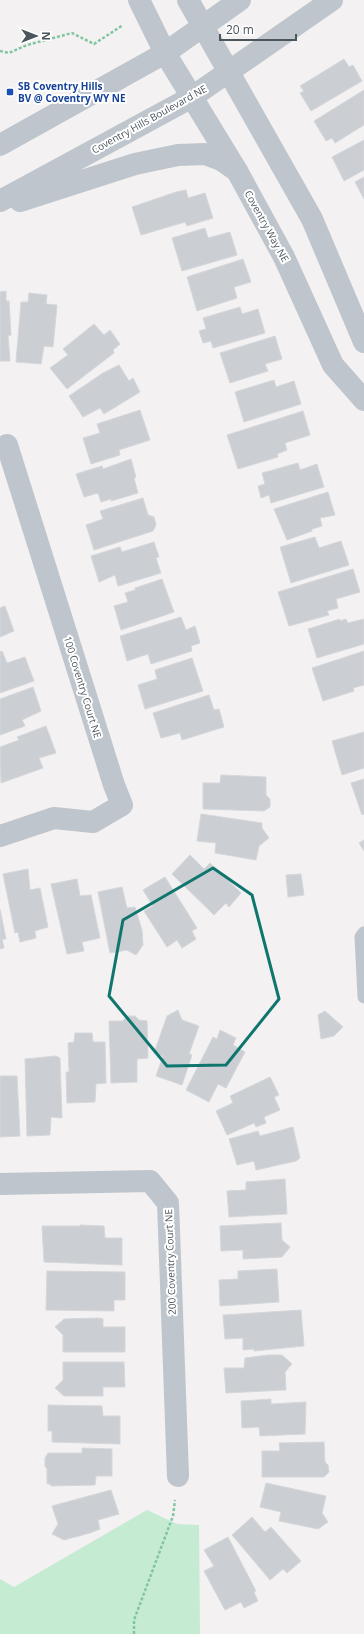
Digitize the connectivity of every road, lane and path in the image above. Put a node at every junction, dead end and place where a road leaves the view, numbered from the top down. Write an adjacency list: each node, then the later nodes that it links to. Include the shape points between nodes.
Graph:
1 (139, 0): 8 (street, Coventry Way NE)
2 (188, 0): 6 (street)
3 (240, 0): 6 (street)
4 (332, 0): 9 (street, Coventry Hills Boulevard NE)
5 (123, 25): 7 (path, via 94,44 72,33 27,45 9,53)
6 (204, 27): 8 (street); 9 (street)
7 (0, 51)
8 (165, 53): 10 (street, Coventry Way NE); 11 (street)
9 (229, 71): 10 (street, Coventry Hills Boulevard NE); 15 (street, via 312,219)
10 (192, 96): 12 (street, Coventry Way NE); 13 (street, Coventry Hills Boulevard NE)
11 (0, 145)
12 (237, 171): 14 (street, via 221,160 205,154 178,155 135,164); 16 (street, Coventry Way NE, via 284,257 333,365)
13 (0, 201)
14 (0, 208)
15 (364, 342)
16 (364, 400)
17 (7, 445): 18 (street, 100 Coventry Court NE, via 122,805 93,822 54,818)
18 (0, 836)
19 (364, 933): 20 (lane, via 361,937)
20 (364, 997)
21 (0, 1184): 22 (street, 200 Coventry Court NE, via 150,1181 168,1204)
22 (178, 1476): 23 (path, via 172,1516 134,1620)
23 (134, 1634)

